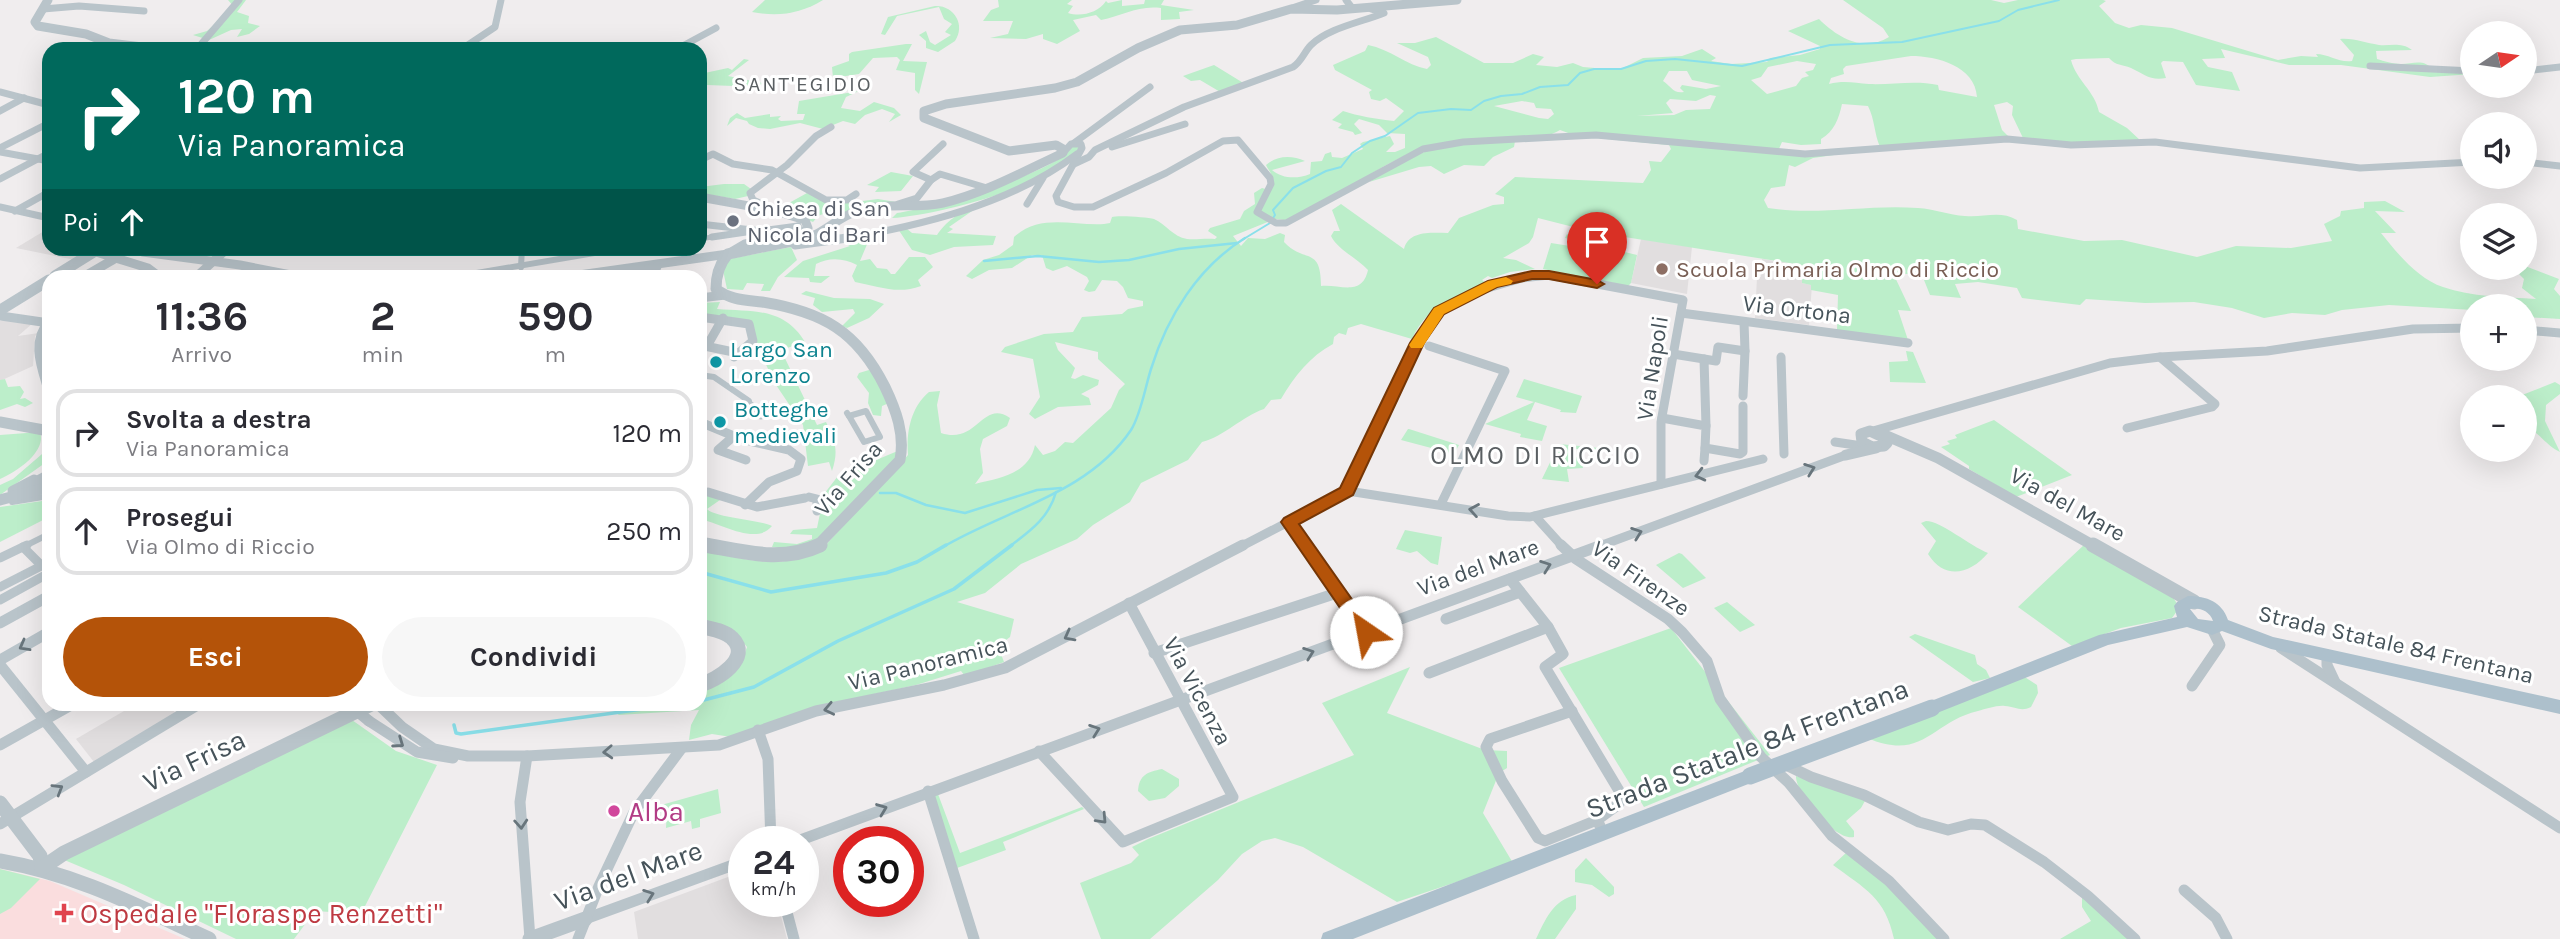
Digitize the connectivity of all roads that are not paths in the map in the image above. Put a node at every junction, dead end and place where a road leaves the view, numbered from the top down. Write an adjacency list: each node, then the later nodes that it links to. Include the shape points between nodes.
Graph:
1 (48, 0): 8 (street)
2 (239, 0): 14 (street)
3 (501, 0): 15 (street, via 496,28)
4 (1316, 0): 9 (street)
5 (1346, 0): 10 (street)
6 (1453, 0): 7 (street)
7 (1367, 8): 10 (street); 31 (street, via 1384,13 1327,35 1284,71 1184,107)
8 (43, 9): 11 (street, via 79,6); 13 (street, via 34,22 38,26)
9 (1291, 9): 10 (street); 34 (street, via 1237,25 1169,33 1077,82 932,107 922,115 1009,151 1056,145)
10 (1353, 9)
11 (144, 11)
12 (716, 28): 16 (street)
13 (106, 42)
14 (203, 42)
15 (473, 42)
16 (690, 42)
17 (2370, 66): 19 (street)
18 (2560, 67): 20 (street)
19 (2460, 70)
20 (2538, 70)
21 (1150, 88): 29 (street)
22 (0, 92): 23 (street)
23 (24, 98): 24 (street); 25 (street)
24 (42, 103)
25 (0, 111)
26 (1185, 124): 31 (street)
27 (42, 127): 32 (street)
28 (831, 127): 43 (street, via 817,134)
29 (1074, 143): 33 (street, via 1081,144); 34 (street)
30 (943, 144): 46 (street, via 913,174)
31 (1099, 148): 41 (street)
32 (0, 150): 37 (street)
33 (1080, 151): 41 (street); 44 (street)
34 (1063, 153): 47 (street)
35 (42, 156): 37 (street)
36 (707, 157): 43 (street, via 713,155)
37 (37, 159): 38 (street); 45 (street)
38 (42, 160)
39 (2460, 163): 41 (street, via 2360,169 2155,142 2071,145 2007,139 1805,154 1569,136 1423,149 1296,220 1276,223 1257,212 1270,178 1238,140 1223,141 1166,173 1087,208 1058,202 1056,196)
40 (2537, 163): 42 (street)
41 (1074, 164)
42 (2560, 166)
43 (777, 173): 48 (street, via 819,197 845,202); 55 (street, via 750,196)
44 (1044, 175): 51 (street); 61 (street, via 998,198 951,213 864,234)
45 (0, 179)
46 (931, 180): 47 (street, via 940,174); 52 (street, via 917,198)
47 (987, 188): 52 (street, via 930,206)
48 (856, 194)
49 (42, 196): 54 (street)
50 (707, 198): 55 (street)
51 (1027, 204)
52 (891, 206): 61 (street, via 852,213 813,236)
53 (0, 207): 54 (street)
54 (15, 211): 56 (street)
55 (776, 211): 62 (street, via 805,220 806,232)
56 (42, 217)
57 (707, 225): 58 (street)
58 (752, 231): 59 (street); 62 (street, via 799,228 792,234 745,244)
59 (712, 237): 60 (street)
60 (707, 238)
61 (790, 243): 62 (street)
62 (728, 255): 70 (street); 86 (street, via 718,270)
63 (88, 256): 74 (street)
64 (112, 256): 69 (street)
65 (171, 256): 71 (street)
66 (220, 256): 71 (street)
67 (522, 256): 72 (street)
68 (581, 256): 72 (street)
69 (116, 258): 75 (street); 76 (street)
70 (690, 259): 81 (street); 82 (street)
71 (214, 262): 73 (street); 77 (street)
72 (521, 267): 80 (street)
73 (252, 268): 78 (street); 79 (street)
74 (65, 270)
75 (95, 270)
76 (151, 270)
77 (204, 270)
78 (249, 270)
79 (263, 270)
80 (500, 270)
81 (614, 270)
82 (648, 270)
83 (1492, 284): 85 (street); 89 (street, Via Napoli, via 1549,275 1683,300); 131 (street, via 1439,311 1417,343)
84 (42, 286): 88 (street)
85 (1503, 288)
86 (720, 292): 87 (street); 140 (street, Via Frisa, via 801,308 848,333 887,390 896,412 902,452 900,460 820,545 804,554 783,557)
87 (707, 296)
88 (1, 313): 92 (street)
89 (1681, 313): 93 (street, Via Ortona); 104 (street, Via Napoli)
90 (707, 317): 91 (street)
91 (723, 318): 98 (street); 101 (street, via 749,324 753,337 734,354)
92 (42, 321)
93 (1744, 322): 99 (street, Via Ortona); 102 (street)
94 (2460, 328): 107 (street, via 2413,329 2267,351)
95 (2537, 331): 97 (street)
96 (42, 332): 105 (street)
97 (2560, 333)
98 (707, 342)
99 (1908, 343)
100 (1429, 346): 134 (street, via 1505,371)
101 (707, 347)
102 (1745, 351): 108 (street, via 1717,346 1716,361); 123 (street, via 1743,452)
103 (42, 354): 105 (street)
104 (1673, 354): 108 (street); 114 (street, Via Napoli)
105 (38, 355): 109 (street)
106 (1781, 356): 124 (street)
107 (2160, 357): 118 (street, via 2080,370); 119 (street, via 2215,404)
108 (1704, 359): 117 (street)
109 (42, 369)
110 (707, 376): 111 (street)
111 (748, 404): 112 (street)
112 (761, 415)
113 (848, 415): 113 (street, via 864,443 880,437 866,411)
114 (1662, 418): 117 (street); 129 (street, Via Napoli)
115 (0, 422): 120 (street)
116 (707, 425): 121 (street)
117 (1706, 426): 123 (street)
118 (1898, 426): 122 (street); 122 (street)
119 (2127, 428)
120 (42, 430)
121 (735, 437): 127 (street, via 718,450); 135 (street, via 771,445 801,459 790,475 761,488)
122 (1877, 440): 125 (street); 154 (street, Via del Mare, via 1938,458 2167,584)
123 (1705, 448): 128 (street)
124 (1784, 454)
125 (1846, 456): 142 (street, Via del Mare, one-way to 125)
126 (1763, 459): 129 (street, one-way to 129)
127 (746, 460)
128 (1704, 461)
129 (1661, 484): 137 (street)
130 (42, 485): 133 (street)
131 (1348, 491): 134 (street); 138 (street, Via Panoramica)
132 (708, 492): 135 (street)
133 (0, 501)
134 (1441, 504): 137 (street, one-way to 134)
135 (745, 505): 136 (street, via 807,498 817,499)
136 (817, 511)
137 (1535, 516): 142 (street, Via Firenze)
138 (1289, 522): 149 (street); 153 (street, Via Panoramica)
139 (42, 538): 141 (street)
140 (707, 545)
141 (23, 547): 143 (street); 144 (street)
142 (1573, 556): 147 (street, Via del Mare, one-way to 142); 183 (street, Via Firenze, via 1668,619 1707,661 1720,699)
143 (0, 558)
144 (42, 561)
145 (42, 566): 148 (street)
146 (42, 577): 151 (street)
147 (1510, 579): 150 (street); 161 (street, Via del Mare)
148 (0, 587)
149 (1340, 592): 161 (street); 164 (street)
150 (1520, 592): 155 (street); 158 (street)
151 (0, 600)
152 (42, 600): 157 (street)
153 (1129, 603): 164 (street, Via Vicenza); 180 (street, Via Panoramica, one-way to 180, via 1005,668 816,711)
154 (2188, 603): 156 (main road, via 2182,613); 159 (main road, via 2214,609 2221,617)
155 (1446, 619)
156 (2188, 621): 159 (main road, Strada Statale 84 Frentana); 192 (main road, Strada Statale 84 Frentana, bridge, via 2105,639 1750,776)
157 (0, 623)
158 (1548, 627): 167 (street); 178 (street, via 1563,654 1545,667)
159 (2217, 627): 163 (main road, Strada Statale 84 Frentana); 170 (street, via 2220,645)
160 (707, 628): 169 (street, via 729,636 738,650 727,673)
161 (1366, 632): 171 (street, Via del Mare, one-way to 161)
162 (42, 636): 166 (street, one-way to 166)
163 (2271, 643): 165 (main road, Strada Statale 84 Frentana); 168 (street)
164 (1154, 653): 171 (street, Via Vicenza)
165 (2328, 655): 168 (street); 172 (main road, Strada Statale 84 Frentana)
166 (0, 662): 179 (street)
167 (1429, 673)
168 (2335, 682): 193 (street)
169 (707, 683)
170 (2192, 686)
171 (1179, 700): 184 (street, Via del Mare, one-way to 171); 184 (street, Via Vicenza, one-way to 171, via 1124,842 1233,797)
172 (2560, 707)
173 (60, 711): 179 (street)
174 (182, 711): 187 (street)
175 (356, 711): 185 (street, one-way to 185, bridge, via 405,749 432,758)
176 (357, 711): 197 (street, Via Frisa, via 100,835)
177 (385, 711): 185 (street, Via Panoramica, via 434,749)
178 (1572, 711): 192 (street, via 1621,794 1619,804); 192 (street, via 1490,739 1486,747 1538,838 1545,841)
179 (44, 720): 181 (street); 187 (street)
180 (758, 730): 182 (street, Via Panoramica, via 719,745); 191 (street, via 768,759)
181 (0, 745)
182 (681, 749): 186 (street, Via Panoramica, one-way to 186); 200 (street, via 634,812)
183 (1755, 750): 207 (street, Via Firenze, via 1832,836 1889,881); 208 (street, via 1919,822 1948,830 1985,825 2088,896)
184 (1039, 751): 188 (street, Via del Mare)
185 (467, 756): 186 (street, Via Panoramica)
186 (527, 756): 202 (street, one-way to 202, via 520,802)
187 (86, 772): 190 (street, one-way to 187)
188 (928, 792): 194 (street, Via del Mare, one-way to 188); 205 (street)
189 (0, 803): 190 (street)
190 (5, 821): 197 (street, via 40,856)
191 (770, 826)
192 (1600, 827): 206 (main road, Strada Statale 84 Frentana)
193 (2560, 828)
194 (819, 833)
195 (0, 861): 197 (street)
196 (728, 867): 200 (street, Via del Mare, one-way to 196)
197 (42, 868): 201 (street, via 96,887)
198 (2185, 890): 209 (street, via 2216,916)
199 (788, 917): 204 (street)
200 (585, 919): 202 (street, Via del Mare); 203 (street)
201 (209, 939)
202 (530, 939)
203 (578, 939)
204 (794, 939)
205 (974, 939)
206 (1330, 939)
207 (1944, 939)
208 (2134, 939)
209 (2227, 939)

